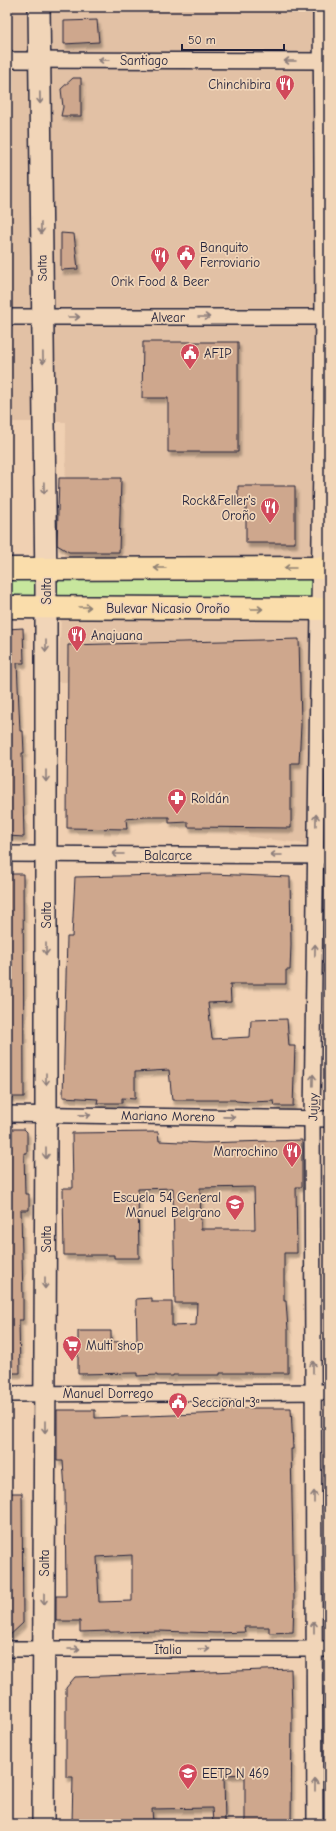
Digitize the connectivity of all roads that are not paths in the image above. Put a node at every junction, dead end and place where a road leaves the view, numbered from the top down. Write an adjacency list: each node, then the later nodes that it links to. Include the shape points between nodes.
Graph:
1 (39, 7): 3 (main road, Salta)
2 (321, 7): 5 (street, Jujuy)
3 (39, 59): 4 (street, Santiago); 5 (street, Santiago, one-way to 3); 7 (main road, Salta, one-way to 7)
4 (7, 60)
5 (325, 61): 8 (street, Jujuy)
6 (7, 317): 7 (street, Alvear)
7 (42, 317): 8 (street, Alvear, one-way to 8); 9 (main road, Salta, one-way to 9)
8 (326, 317): 10 (street, Jujuy)
9 (45, 568): 10 (main road, one-way to 9); 11 (main road); 13 (main road, Salta)
10 (324, 568): 14 (street, Jujuy)
11 (7, 569)
12 (7, 607): 13 (main road, Bulevar Nicasio Oroño)
13 (46, 607): 14 (main road, Bulevar Nicasio Oroño, one-way to 14); 16 (main road, Salta, one-way to 16)
14 (324, 609): 17 (street, Jujuy, one-way to 14)
15 (7, 854): 16 (street, Balcarce)
16 (46, 854): 17 (street, Balcarce, one-way to 16); 19 (main road, Salta, one-way to 19)
17 (322, 856): 20 (street, Jujuy, one-way to 17)
18 (7, 1114): 19 (street, Mariano Moreno)
19 (46, 1114): 20 (street, Mariano Moreno, one-way to 20); 24 (main road, Salta, one-way to 24)
20 (312, 1119): 21 (street, Mariano Moreno); 22 (street, Jujuy, one-way to 20)
21 (329, 1119)
22 (313, 1392): 23 (street, Manuel Dorrego); 24 (street, Manuel Dorrego); 28 (street, Jujuy, one-way to 22)
23 (329, 1392)
24 (45, 1393): 25 (street, Manuel Dorrego); 27 (main road, Salta, one-way to 27)
25 (7, 1394)
26 (7, 1649): 27 (street, Italia)
27 (44, 1649): 28 (street, Italia, one-way to 28); 29 (main road, Salta)
28 (322, 1649): 30 (street, Jujuy, one-way to 28)
29 (43, 1824)
30 (315, 1824)

